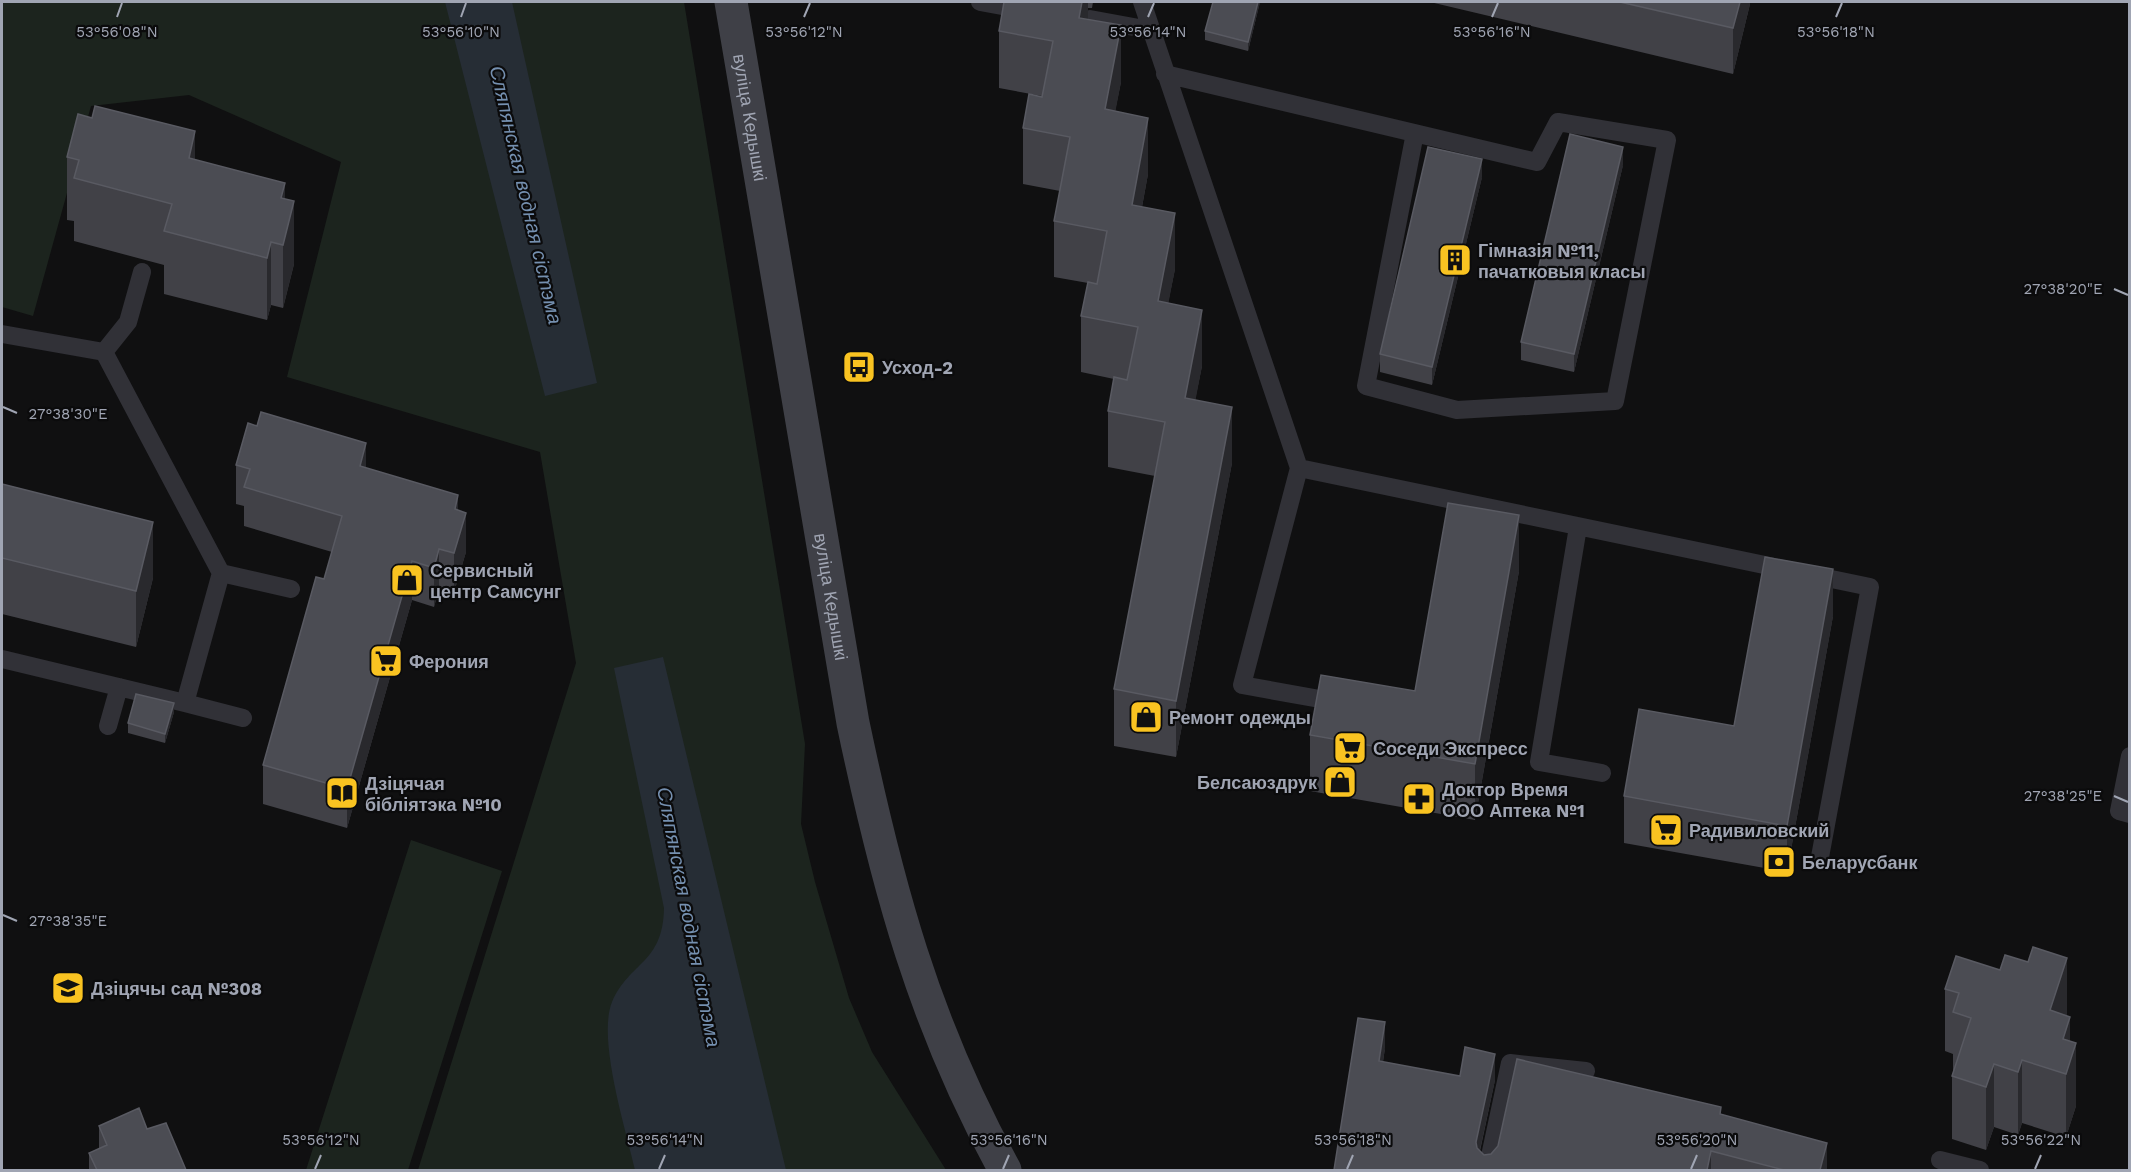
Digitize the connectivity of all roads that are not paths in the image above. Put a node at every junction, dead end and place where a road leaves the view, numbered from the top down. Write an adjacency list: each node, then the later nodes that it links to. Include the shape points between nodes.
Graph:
1 (732, 2): 28 (street, вуліца Кедышкі, via 849,699 873,818 906,940 942,1044)
2 (980, 2): 4 (lane)
3 (1142, 2): 6 (lane)
4 (1024, 10)
5 (1090, 20): 6 (lane)
6 (1150, 30): 7 (lane)
7 (1165, 74): 8 (lane); 12 (lane)
8 (1415, 133): 8 (lane, via 1366,386 1457,410 1615,401 1667,140 1558,122 1538,162)
9 (142, 272): 11 (lane, via 128,322)
10 (2, 334): 11 (lane)
11 (104, 352): 14 (lane)
12 (1299, 468): 13 (lane); 18 (lane, via 1242,684)
13 (1578, 527): 23 (lane, via 1539,762); 25 (lane, via 1870,587)
14 (221, 573): 15 (lane); 19 (lane)
15 (291, 588)
16 (2, 659): 17 (lane)
17 (119, 687): 19 (lane); 21 (lane)
18 (1331, 700)
19 (185, 703): 20 (lane)
20 (243, 718)
21 (108, 726)
22 (2130, 756): 24 (lane, via 2119,811)
23 (1602, 773)
24 (2130, 814)
25 (1820, 857)
26 (1586, 1071): 29 (lane, via 1510,1063)
27 (1940, 1160): 30 (lane)
28 (1005, 1170)
29 (1487, 1170)
30 (1980, 1170)

